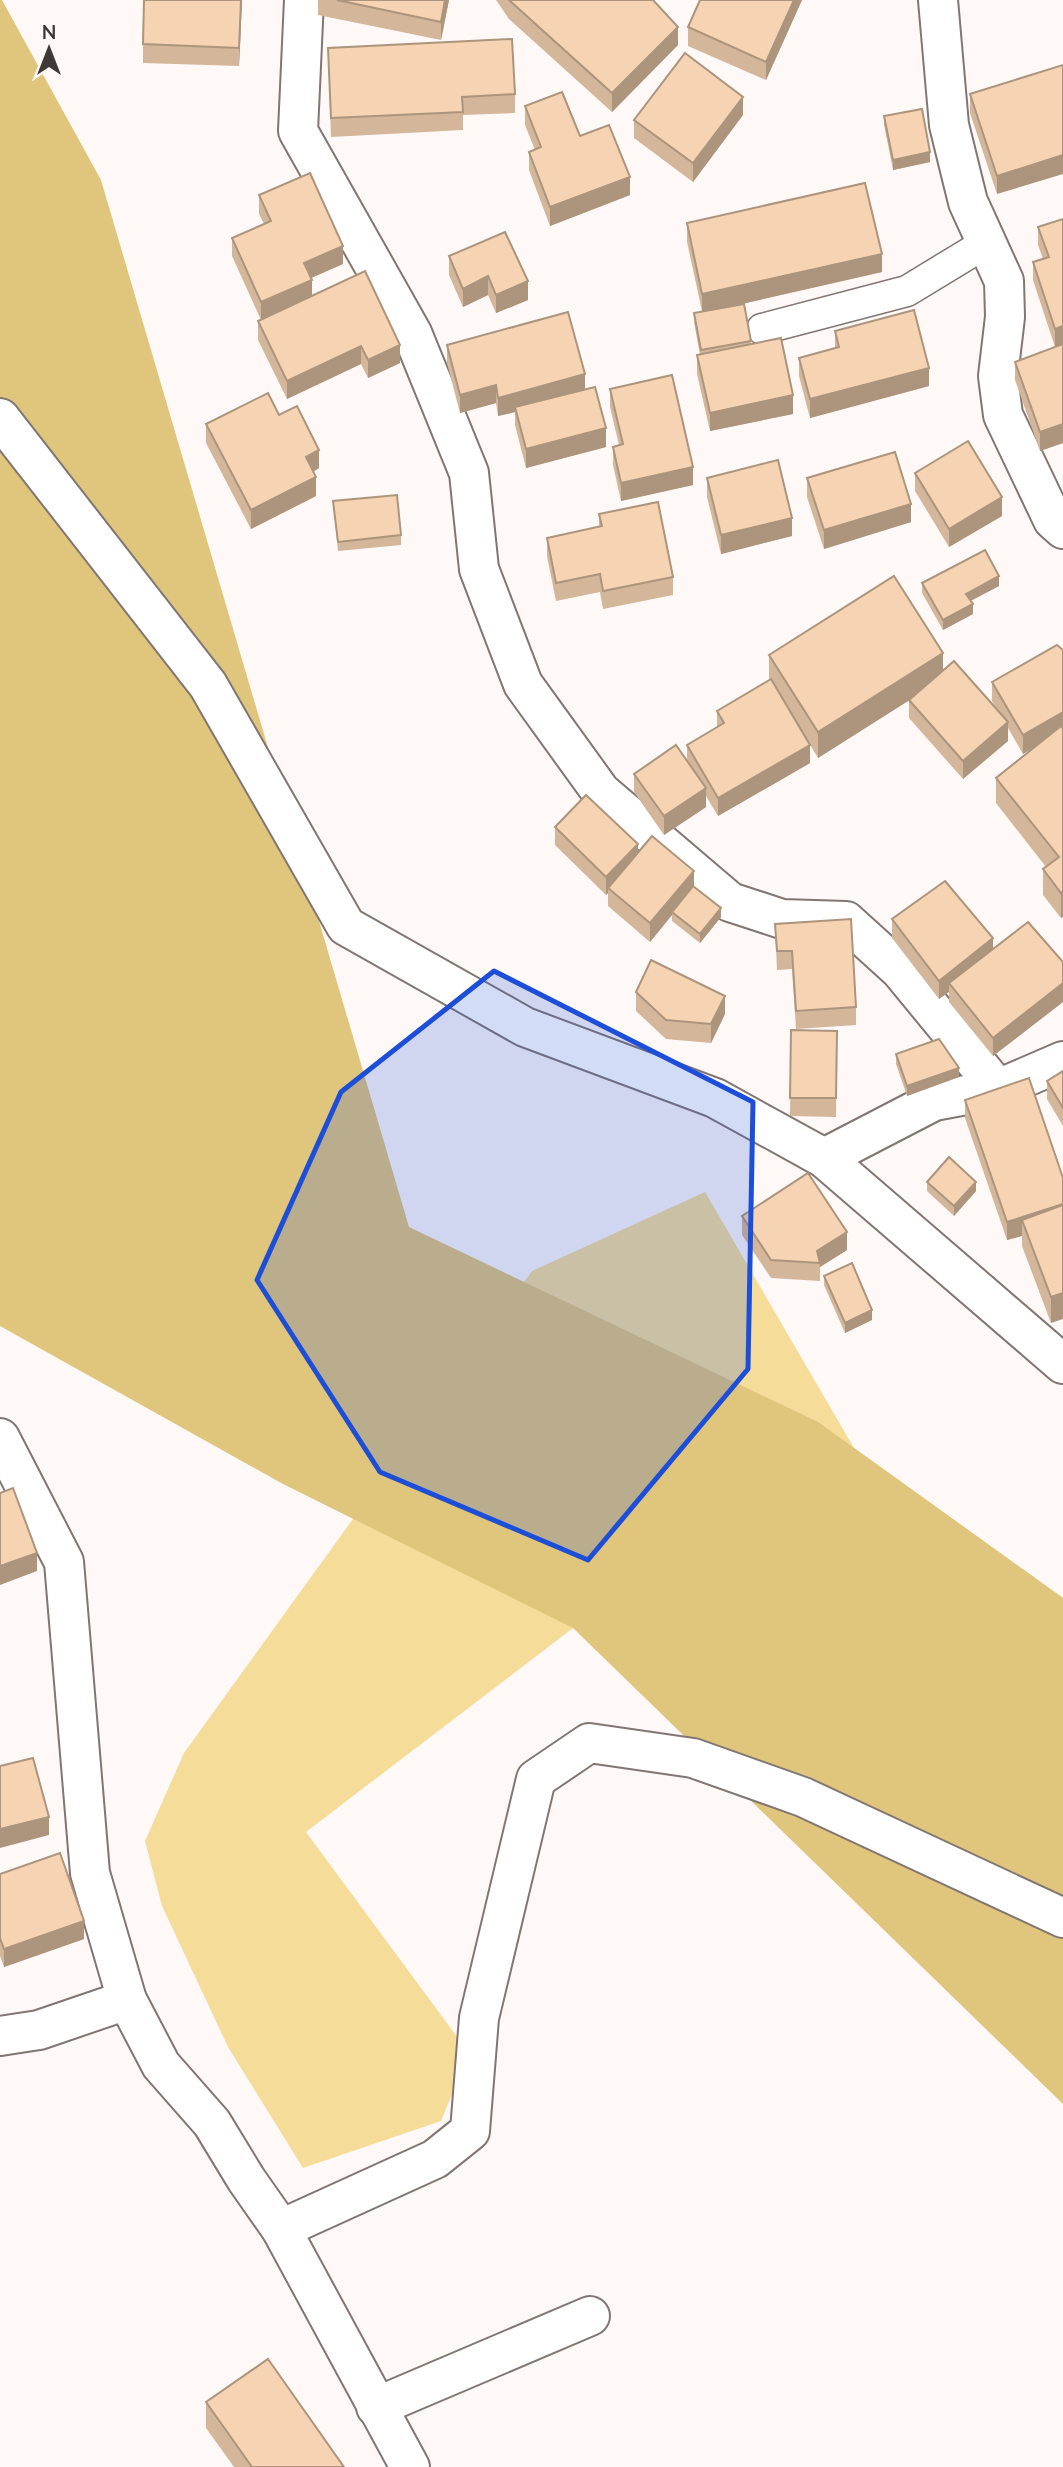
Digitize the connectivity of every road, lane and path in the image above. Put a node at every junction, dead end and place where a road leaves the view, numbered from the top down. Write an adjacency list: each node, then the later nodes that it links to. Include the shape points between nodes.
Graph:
1 (304, 0): 9 (street, via 298,131 412,333 469,473 480,569 523,684 601,792 710,885 730,902 782,919 846,921 900,970)
2 (938, 0): 3 (street, via 949,125 968,202)
3 (986, 243): 4 (lane, via 907,291); 6 (street, via 1004,281 998,376 1003,415)
4 (762, 330)
5 (0, 418): 10 (street, via 208,685 346,926 525,1027 715,1098)
6 (1047, 473): 7 (street, via 1053,520)
7 (1063, 529)
8 (1063, 1062): 9 (street)
9 (998, 1089): 10 (street, via 934,1101)
10 (824, 1158): 11 (street)
11 (1063, 1364)
12 (0, 1438): 14 (street, via 65,1562 90,1874)
13 (1063, 1918): 16 (street, via 803,1797 693,1758 589,1743 536,1779 480,2018 470,2131 435,2159)
14 (127, 2000): 15 (street, via 39,2030); 16 (street, via 161,2065 212,2123)
15 (0, 2036)
16 (281, 2229): 18 (street)
17 (590, 2316): 18 (street)
18 (376, 2407): 19 (street)
19 (410, 2467)

